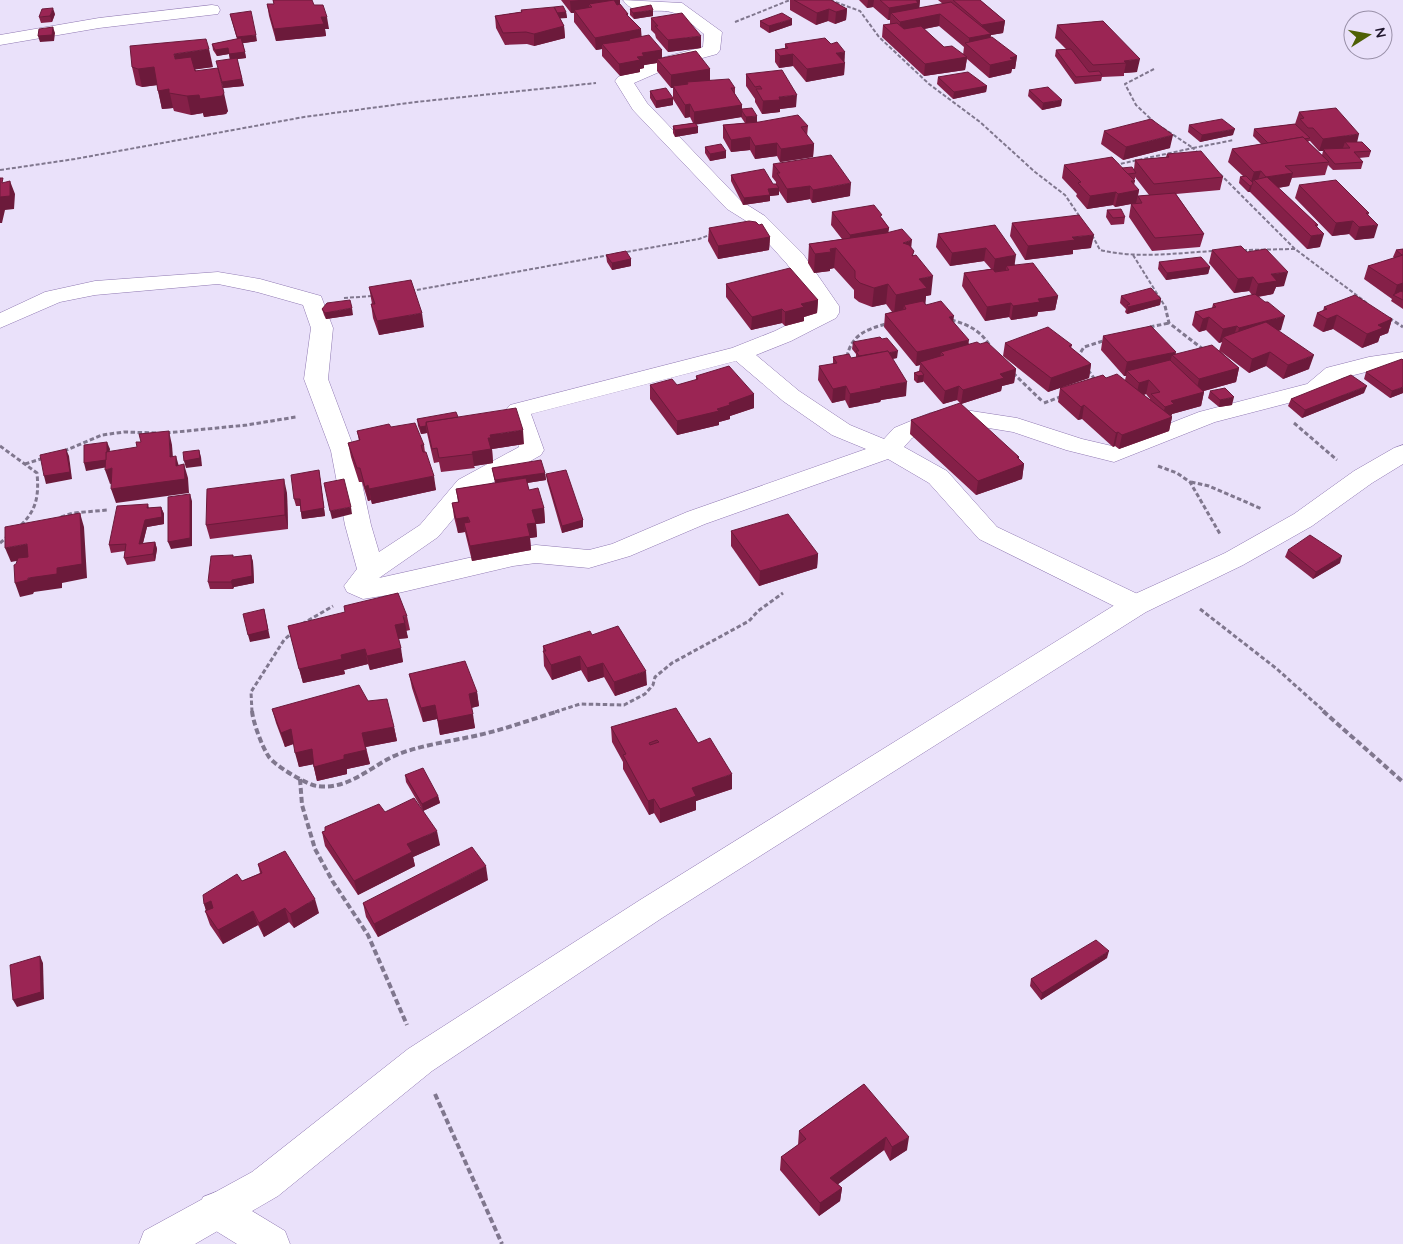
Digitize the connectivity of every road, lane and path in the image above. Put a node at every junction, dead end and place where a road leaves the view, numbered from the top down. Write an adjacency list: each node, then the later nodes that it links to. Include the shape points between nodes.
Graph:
1 (631, 0): 5 (street, via 636,5 676,7)
2 (790, 0): 5 (path)
3 (830, 0): 17 (path, via 860,11 878,37 929,84 980,122 1065,195)
4 (212, 10): 6 (street, via 99,23)
5 (712, 32): 8 (street, via 711,50 667,62)
6 (0, 40)
7 (1154, 69): 9 (path, via 1125,84 1131,100)
8 (624, 81): 15 (path, via 304,117); 18 (street, via 640,106 734,205)
9 (1156, 123)
10 (1162, 127): 12 (path)
11 (1234, 140): 12 (path)
12 (1194, 148): 13 (path); 14 (path)
13 (1200, 154)
14 (1112, 166)
15 (0, 170)
16 (1218, 172): 20 (path)
17 (1081, 218)
18 (758, 220): 24 (path, via 699,239); 38 (street, via 795,259 828,306 828,313)
19 (1090, 232): 23 (path, via 1100,250)
20 (1294, 249): 21 (path); 27 (path)
21 (1242, 250)
22 (1223, 251): 23 (path)
23 (1134, 255): 32 (path, via 1165,304)
24 (404, 292)
25 (377, 295): 26 (path)
26 (313, 301): 30 (street, via 218,278 95,288 53,297); 47 (street, via 322,328 316,379)
27 (1371, 306)
28 (1385, 316): 33 (path)
29 (946, 319): 36 (path, via 975,328)
30 (0, 321)
31 (888, 324): 40 (path, via 868,328 856,337)
32 (1169, 324): 34 (path); 37 (path)
33 (1403, 327)
34 (1141, 329)
35 (1114, 338): 42 (path, via 1084,347 1077,359 1097,383)
36 (993, 351)
37 (1207, 352)
38 (740, 353): 49 (street, via 790,396 841,430); 64 (street, via 518,410 532,450 467,486 429,531)
39 (1403, 359): 44 (street, via 1334,373 1315,389)
40 (842, 363)
41 (1009, 369): 45 (path)
42 (1090, 386)
43 (1067, 395): 45 (path)
44 (1273, 401): 52 (street, via 1237,408); 55 (path, via 1313,441)
45 (1044, 402): 46 (path)
46 (1050, 408)
47 (329, 411): 50 (path, via 205,430 102,435); 64 (street, via 343,451 358,525)
48 (0, 446): 54 (path)
49 (888, 450): 52 (street, via 903,433 952,415 1017,425); 64 (street, via 590,559 536,554 513,556 363,590); 67 (street, via 938,477 988,533)
50 (62, 452)
51 (1403, 453): 55 (street)
52 (1114, 454): 56 (path, via 1161,467)
53 (47, 457): 54 (path)
54 (25, 464): 60 (path, via 37,474 40,497 28,519 16,530)
55 (1364, 477): 59 (street)
56 (1190, 482): 59 (path, via 1209,486 1284,518); 63 (path)
57 (107, 510): 58 (path)
58 (56, 518)
59 (1303, 520): 63 (street)
60 (24, 528)
61 (9, 536): 62 (path)
62 (0, 543)
63 (1234, 559): 65 (street)
64 (364, 578): 68 (path, via 337,604 306,620 284,640 252,692 254,719 269,758)
65 (1173, 588): 67 (street); 69 (path, via 1277,669)
66 (784, 593): 68 (path, via 749,621 672,663 655,677 645,694 624,705 580,704 480,735 435,744 391,758 343,784 317,786)
67 (1136, 606): 70 (street, via 651,909)
68 (300, 779): 70 (path, via 302,805 315,849 368,935)
69 (1403, 782)
70 (420, 1060): 71 (street, via 265,1184); 74 (path)
71 (216, 1210): 72 (street); 73 (street)
72 (158, 1244)
73 (271, 1244)
74 (502, 1244)

